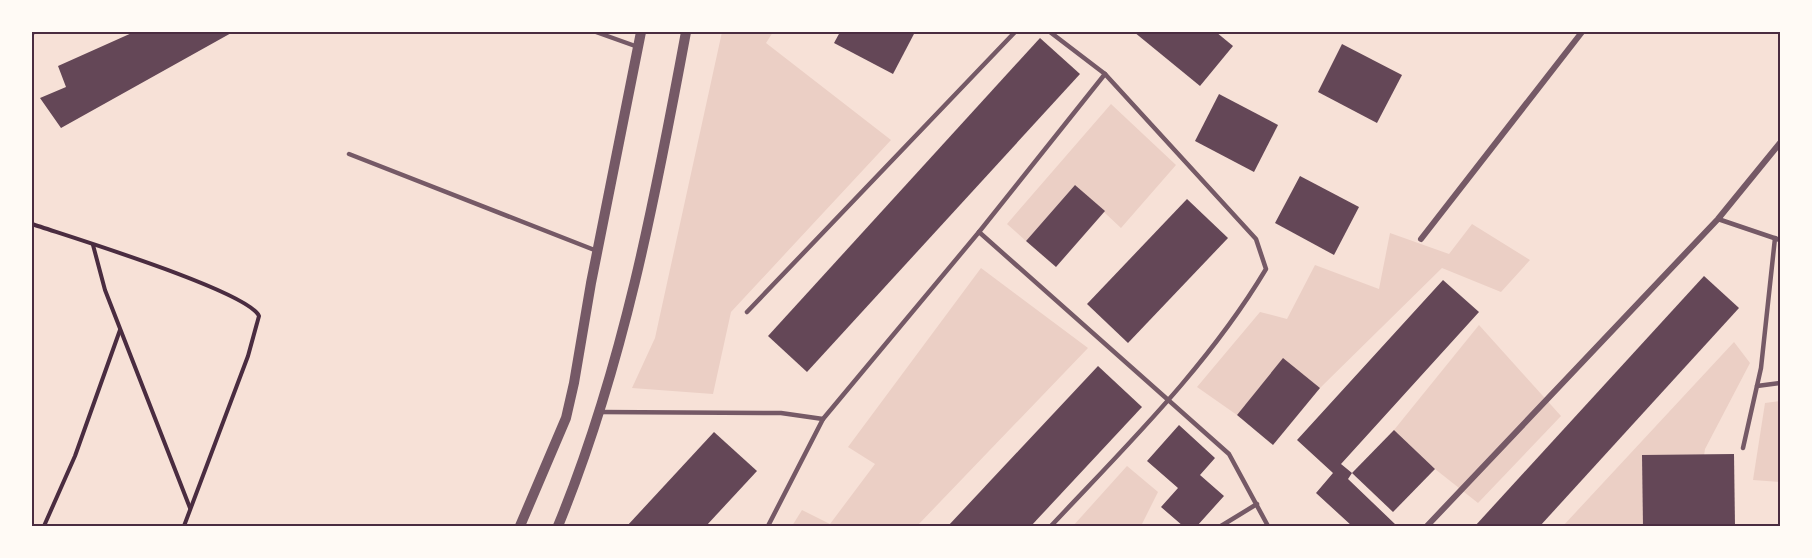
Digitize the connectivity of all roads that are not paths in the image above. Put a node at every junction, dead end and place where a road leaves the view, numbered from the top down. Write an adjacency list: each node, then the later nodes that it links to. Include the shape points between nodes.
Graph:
1 (596, 32): 7 (lane)
2 (641, 32): 7 (street)
3 (686, 32): 20 (street, via 622,338)
4 (1015, 32): 16 (lane)
5 (1050, 32): 8 (lane)
6 (1582, 32): 13 (street)
7 (638, 47): 15 (street)
8 (1105, 74): 12 (lane); 19 (lane, via 1256,238 1266,269 1248,299)
9 (1780, 143): 11 (street)
10 (350, 154): 15 (lane)
11 (1718, 219): 14 (lane); 30 (street)
12 (979, 232): 19 (lane); 21 (lane)
13 (1421, 239)
14 (1778, 239): 18 (lane)
15 (597, 252): 24 (street, via 566,418)
16 (747, 312)
17 (1780, 383): 18 (lane)
18 (1757, 386): 22 (lane)
19 (1169, 401): 23 (lane, via 1228,454); 27 (lane)
20 (600, 412): 21 (lane, via 781,413); 25 (street)
21 (823, 419): 26 (lane)
22 (1743, 448)
23 (1257, 504): 28 (lane); 29 (lane)
24 (520, 526)
25 (558, 526)
26 (768, 526)
27 (1051, 526)
28 (1221, 526)
29 (1268, 526)
30 (1427, 526)

